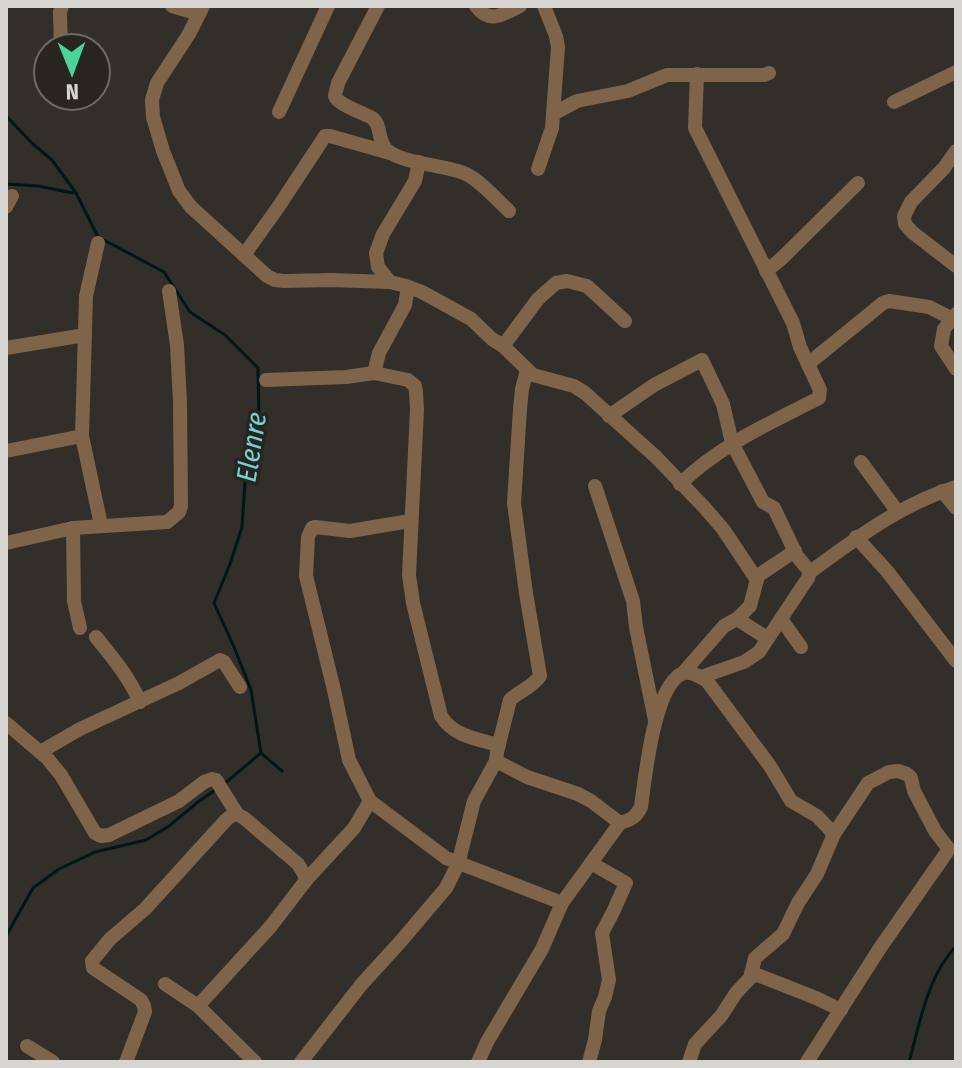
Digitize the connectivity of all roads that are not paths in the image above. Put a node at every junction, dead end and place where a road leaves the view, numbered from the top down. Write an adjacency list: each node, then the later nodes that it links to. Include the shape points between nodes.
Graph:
1 (62, 6): 9 (street)
2 (172, 6): 8 (street)
3 (328, 6): 16 (street)
4 (378, 6): 19 (street, via 335,95 374,119)
5 (476, 6): 6 (street, via 491,17)
6 (520, 6)
7 (544, 6): 13 (street, via 558,47)
8 (201, 10): 25 (street, via 154,91 153,117 179,191)
9 (61, 32)
10 (956, 72): 15 (street)
11 (769, 73): 12 (street)
12 (697, 74): 14 (street, via 667,75 628,91); 27 (street, via 695,128)
13 (555, 86): 14 (street); 17 (street)
14 (577, 101): 17 (street)
15 (894, 102)
16 (279, 112)
17 (553, 114): 21 (street)
18 (956, 151): 26 (street, via 904,216 912,232)
19 (390, 153): 20 (street); 25 (street, via 325,136)
20 (419, 162): 23 (street, via 466,174); 28 (street, via 415,181 376,253 378,267)
21 (538, 169)
22 (858, 183): 27 (street)
23 (509, 211)
24 (98, 243): 33 (street, via 88,283)
25 (244, 255): 28 (street, via 275,280)
26 (956, 266)
27 (766, 271): 36 (street)
28 (390, 282): 29 (street)
29 (408, 287): 34 (street, via 460,312); 39 (street)
30 (169, 291): 52 (street, via 177,345 181,506 167,522)
31 (953, 316): 36 (street, via 889,301); 37 (street, via 941,346)
32 (625, 321): 34 (street, via 587,286 556,283)
33 (85, 335): 35 (street); 42 (street)
34 (503, 346): 38 (street)
35 (6, 348)
36 (808, 364): 43 (street, via 819,398)
37 (956, 369)
38 (527, 370): 41 (street, via 537,378 574,386); 72 (street, via 514,503 540,676 510,700)
39 (374, 373): 40 (street); 51 (street, via 415,386)
40 (266, 380)
41 (609, 416): 43 (street, via 702,360 723,404); 46 (street)
42 (82, 436): 44 (street); 52 (street)
43 (732, 443): 46 (street); 56 (street)
44 (6, 451)
45 (861, 462): 50 (street)
46 (680, 484): 58 (street, via 723,529)
47 (595, 486): 70 (street, via 633,601)
48 (949, 489): 49 (street); 50 (street)
49 (956, 508)
50 (897, 511): 54 (street)
51 (410, 521): 72 (street, via 413,603 441,716 458,733); 75 (street, via 350,531 315,527 308,537 306,576 341,729 349,760)
52 (101, 525): 53 (street)
53 (73, 528): 55 (street); 61 (street, via 74,601)
54 (856, 537): 57 (street); 65 (street)
55 (6, 543)
56 (795, 551): 57 (street); 58 (street)
57 (810, 572): 60 (street)
58 (756, 577): 59 (street, via 754,599)
59 (737, 619): 63 (street); 66 (street, via 724,626)
60 (781, 619): 63 (street); 64 (street)
61 (80, 628)
62 (96, 637): 69 (street)
63 (767, 638): 67 (street, via 744,662)
64 (801, 647)
65 (956, 661)
66 (683, 673): 67 (street); 70 (street, via 671,683)
67 (701, 677): 78 (street, via 743,728 791,801)
68 (240, 687): 69 (street, via 220,660)
69 (140, 702): 73 (street)
70 (655, 720): 77 (street, via 641,807)
71 (8, 729): 73 (street)
72 (499, 745): 74 (street)
73 (40, 752): 76 (street, via 101,836 179,801 212,779)
74 (496, 761): 77 (street, via 578,794); 80 (street, via 474,801)
75 (370, 801): 80 (street); 81 (street, via 354,828)
76 (237, 814): 81 (street, via 298,864); 89 (street, via 92,961 93,968 144,1006)
77 (620, 823): 79 (street)
78 (834, 834): 83 (street, via 783,934 755,958); 86 (street, via 868,783 898,771 911,778 948,848)
79 (591, 863): 82 (street); 93 (street, via 626,883 602,933 609,980)
80 (458, 864): 82 (street); 91 (street, via 446,888)
81 (307, 879): 85 (street)
82 (562, 903): 92 (street)
83 (750, 978): 86 (street, via 760,976); 94 (street, via 695,1044)
84 (165, 984): 85 (street)
85 (198, 1006): 90 (street)
86 (841, 1010): 95 (street)
87 (27, 1046): 88 (street)
88 (53, 1062)
89 (126, 1062)
90 (255, 1062)
91 (301, 1062)
92 (478, 1062)
93 (589, 1062)
94 (689, 1062)
95 (807, 1062)

